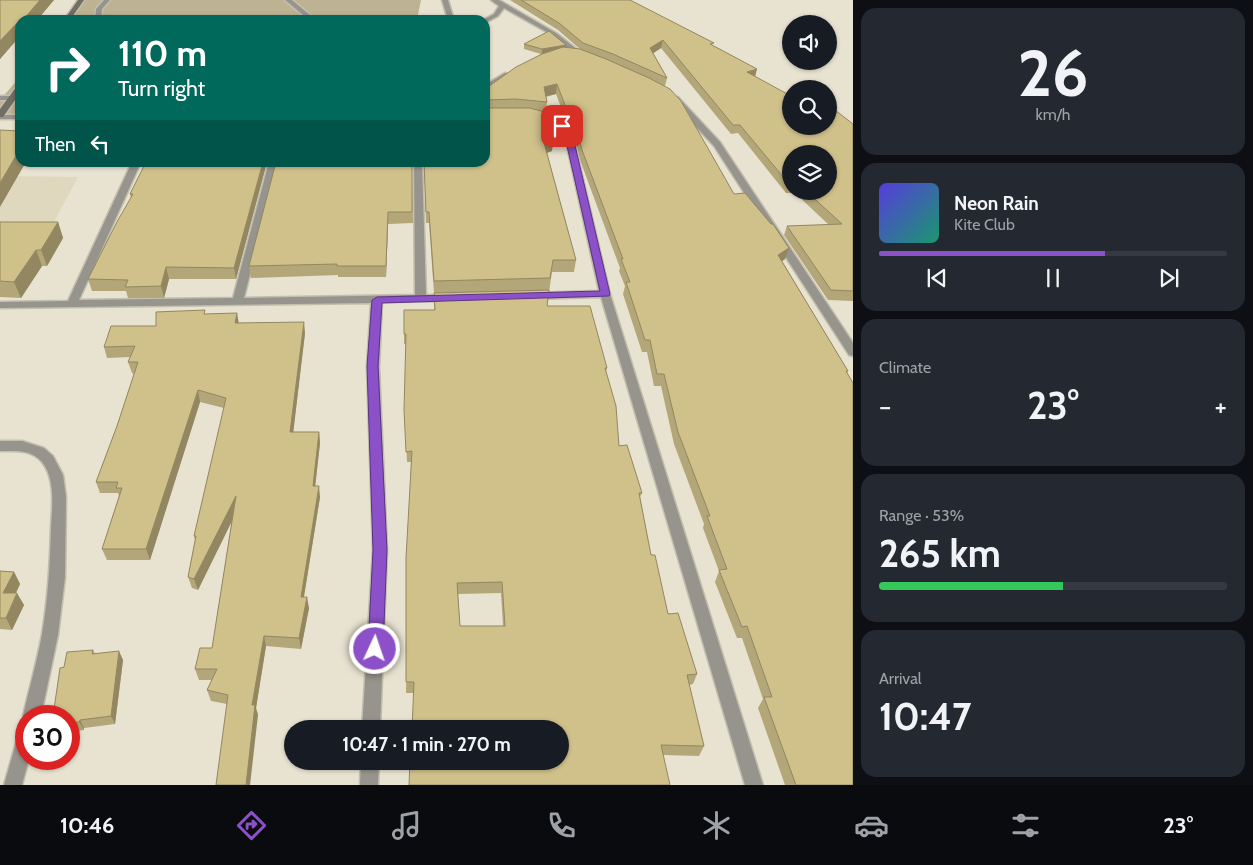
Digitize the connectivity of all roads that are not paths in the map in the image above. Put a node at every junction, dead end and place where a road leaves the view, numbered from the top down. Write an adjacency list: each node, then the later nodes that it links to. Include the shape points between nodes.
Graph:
1 (81, 0): 7 (main road)
2 (107, 0): 8 (street)
3 (288, 0): 9 (street)
4 (445, 0): 10 (street)
5 (494, 0): 6 (street)
6 (503, 5): 11 (street); 12 (street, via 585,56)
7 (70, 15)
8 (98, 15)
9 (307, 15)
10 (450, 15)
11 (490, 17)
12 (562, 52)
13 (514, 72): 14 (street)
14 (490, 85)
15 (665, 92): 33 (street, via 717,144)
16 (15, 95): 18 (main road)
17 (0, 98): 18 (street)
18 (13, 98): 20 (main road)
19 (520, 115): 25 (street, via 555,120 569,137)
20 (0, 116): 21 (street)
21 (15, 117)
22 (135, 167): 32 (street)
23 (273, 167): 30 (street)
24 (418, 167): 28 (street)
25 (605, 294): 26 (street); 41 (street)
26 (518, 296)
27 (460, 298): 28 (street)
28 (421, 299): 29 (street)
29 (377, 300): 30 (street); 36 (street, via 373,366 380,550)
30 (238, 301): 32 (street)
31 (0, 305): 32 (street)
32 (71, 306)
33 (853, 352)
34 (0, 446): 35 (street, via 22,446 39,451 56,475 57,576 50,635)
35 (34, 705)
36 (371, 720)
37 (17, 770): 39 (street)
38 (370, 770): 40 (street)
39 (13, 785)
40 (369, 785)
41 (754, 785)

